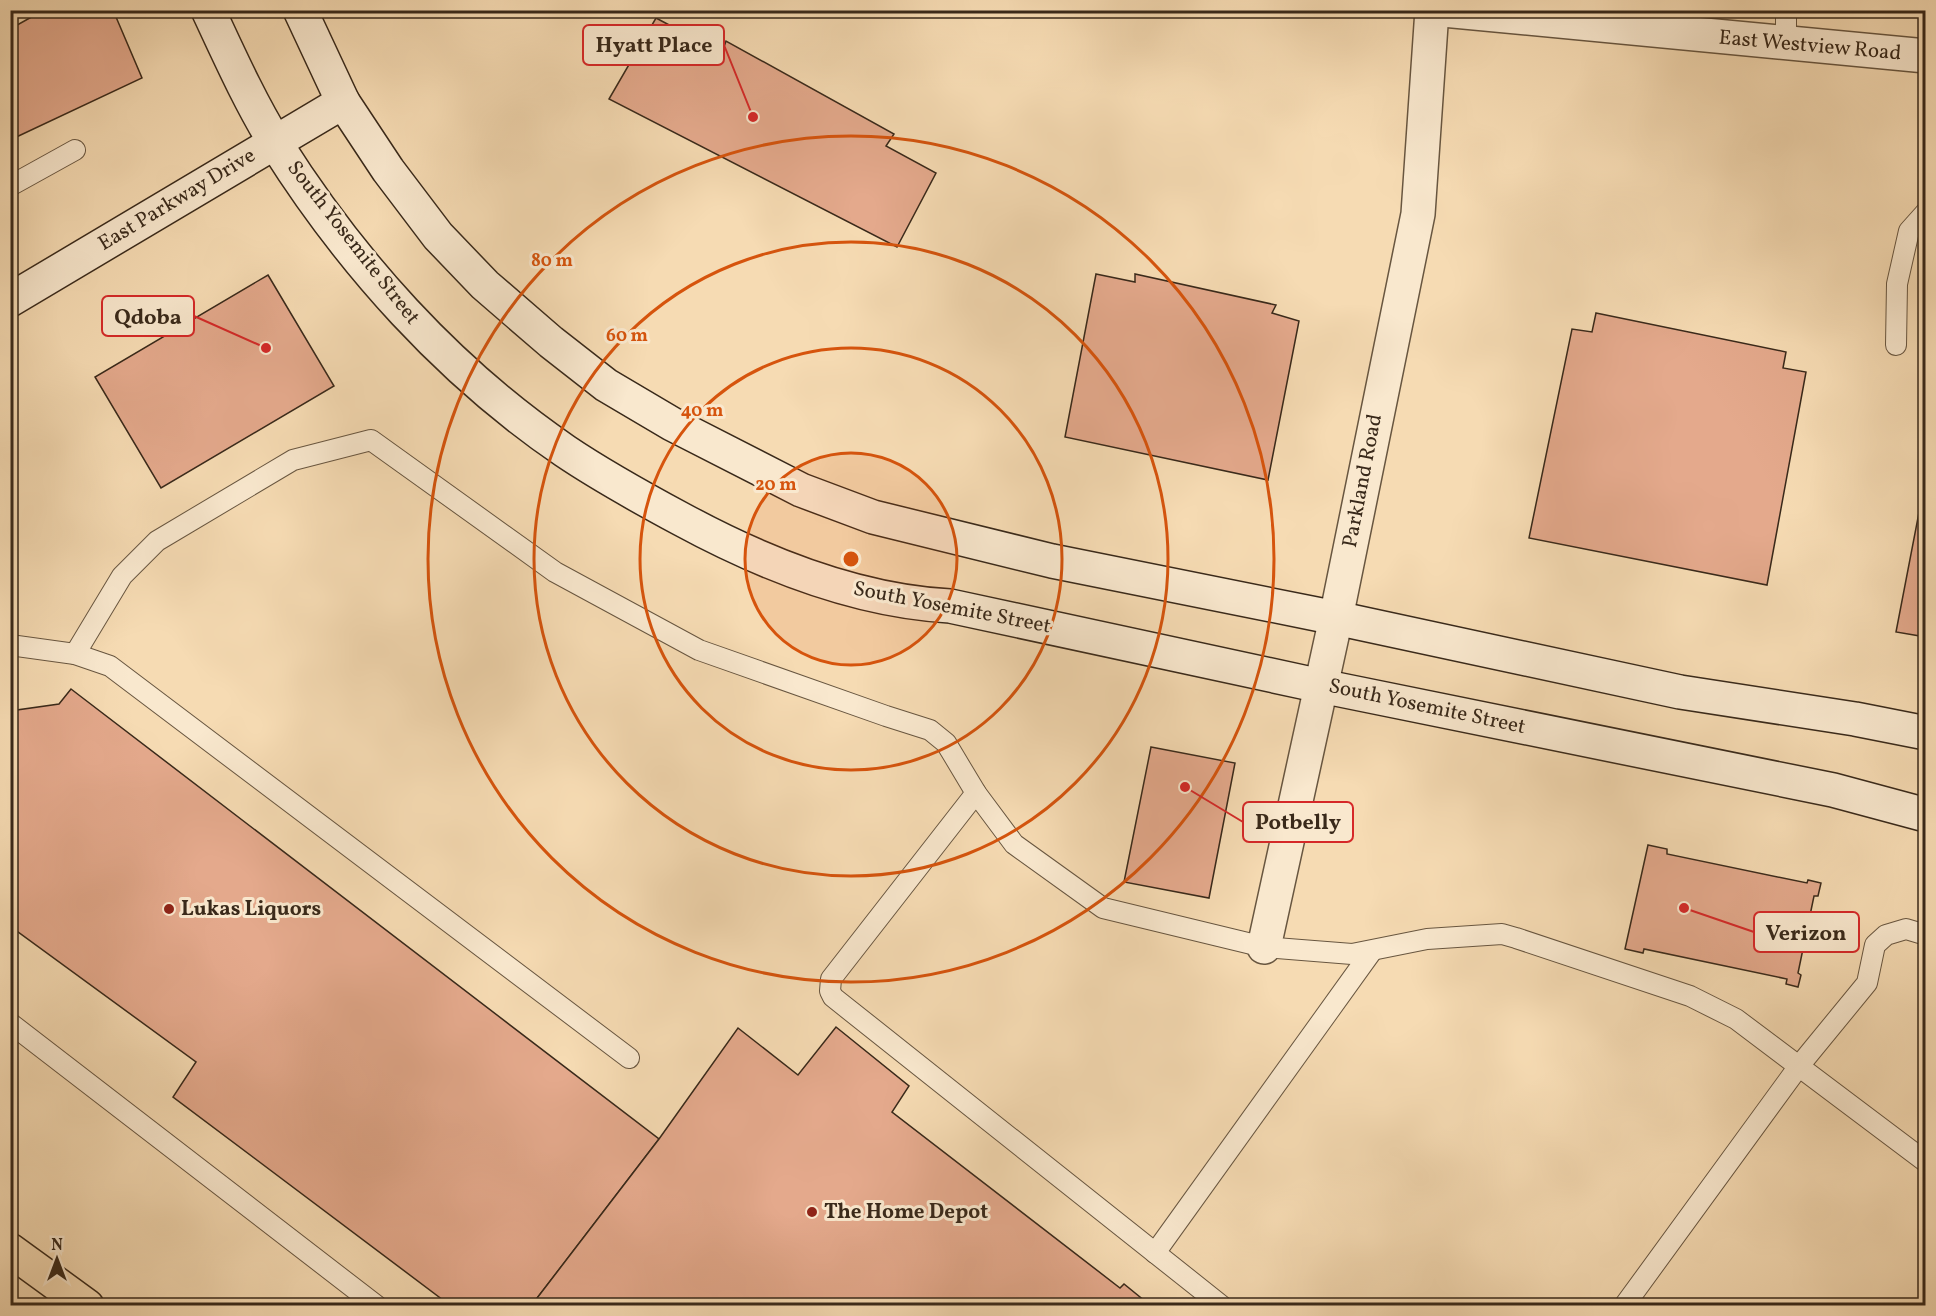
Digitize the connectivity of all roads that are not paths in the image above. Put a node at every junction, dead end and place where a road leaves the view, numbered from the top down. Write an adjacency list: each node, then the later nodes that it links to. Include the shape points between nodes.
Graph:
1 (208, 10): 9 (main road, South Yosemite Street)
2 (300, 10): 8 (main road)
3 (1432, 10): 15 (main road, Parkland Road, via 1418,214)
4 (1443, 10): 6 (main road, East Westview Road)
5 (1786, 10): 6 (lane)
6 (1786, 44): 7 (main road, East Westview Road)
7 (1926, 56)
8 (343, 102): 9 (main road, East Parkway Drive); 15 (main road, via 438,236 485,285 606,385 732,456 801,490 873,517 1052,561)
9 (275, 142): 13 (main road, East Parkway Drive); 18 (main road, South Yosemite Street, via 315,202 376,280 429,339 565,451 712,536 776,565 842,587 950,606)
10 (75, 150): 11 (lane)
11 (10, 186)
12 (1926, 212): 14 (lane, via 1909,231 1897,284)
13 (10, 300)
14 (1896, 345)
15 (1336, 618): 18 (main road, Parkland Road); 19 (main road, via 1680,692 1855,718)
16 (10, 645): 17 (lane)
17 (75, 654): 20 (lane, via 122,576 157,541 293,460 371,440 555,572 699,650 930,730 946,743); 26 (lane, via 110,666)
18 (1321, 686): 21 (main road, South Yosemite Street, via 1833,790); 23 (main road, Parkland Road)
19 (1926, 734)
20 (976, 792): 23 (lane, via 1014,844 1103,908); 30 (lane, via 831,979 830,991)
21 (1926, 815)
22 (1926, 935): 27 (lane, via 1906,929 1886,935 1875,945 1867,983)
23 (1264, 948): 24 (lane, via 1352,954)
24 (1372, 951): 27 (lane, via 1427,939 1503,934 1690,996 1736,1019); 30 (lane)
25 (10, 1023): 32 (lane)
26 (629, 1058)
27 (1799, 1066): 28 (lane); 34 (lane)
28 (1926, 1162)
29 (10, 1250): 31 (highway)
30 (1155, 1253): 33 (lane)
31 (87, 1305)
32 (377, 1305)
33 (1222, 1305)
34 (1624, 1305)

